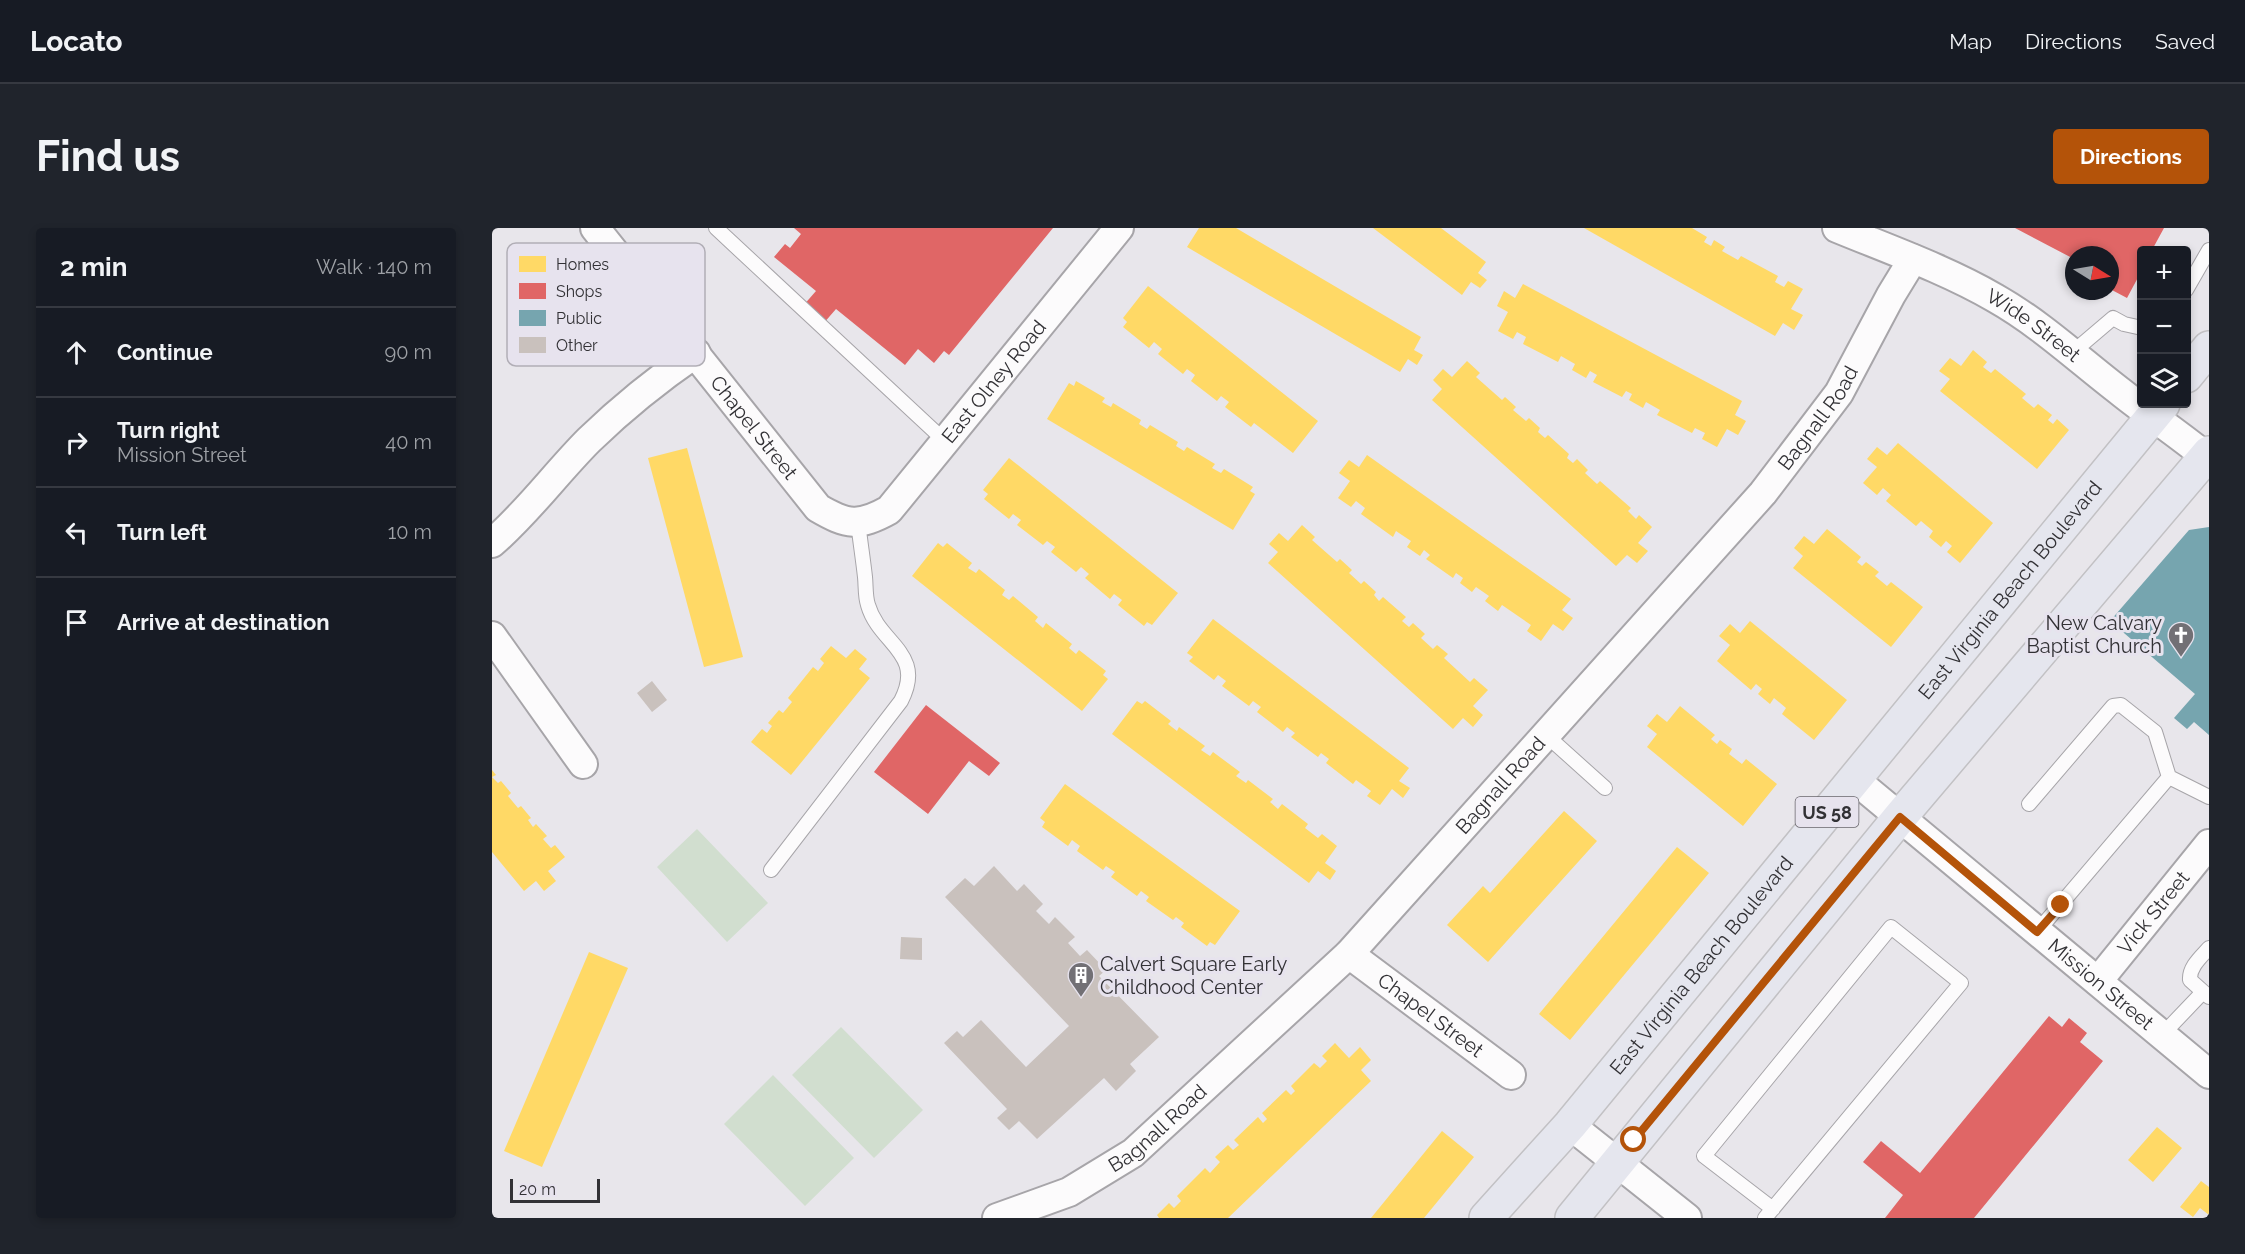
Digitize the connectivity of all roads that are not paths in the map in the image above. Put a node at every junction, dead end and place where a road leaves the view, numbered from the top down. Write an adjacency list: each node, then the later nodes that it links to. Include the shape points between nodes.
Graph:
1 (595, 228): 5 (street, Chapel Street)
2 (716, 228): 16 (lane)
3 (1119, 228): 16 (street, East Olney Road)
4 (1837, 228): 7 (street, Wide Street)
5 (607, 243)
6 (2209, 249): 8 (lane)
7 (1913, 259): 11 (street, Wide Street, via 1995,298); 21 (street, Bagnall Road, via 1839,393 1763,493)
8 (2191, 283)
9 (2137, 327): 11 (lane, via 2113,318)
10 (2209, 348): 14 (main road)
11 (2073, 352): 15 (street, Wide Street, via 2123,394)
12 (705, 364): 18 (street, Chapel Street, via 818,508 838,520)
13 (679, 366): 19 (street, via 589,440)
14 (2191, 371)
15 (2158, 409): 17 (street, Wide Street); 24 (main road, East Virginia Beach Boulevard / US 58)
16 (946, 442): 18 (street, East Olney Road, via 889,510)
17 (2208, 457): 28 (main road, US 58)
18 (858, 522): 30 (lane, via 868,605 883,632 901,651 908,668 907,689)
19 (492, 543)
20 (492, 636): 22 (street)
21 (1546, 735): 25 (lane); 33 (street, Bagnall Road)
22 (583, 764)
23 (2169, 777): 26 (lane); 27 (lane, via 2155,732 2121,705 2113,706); 31 (lane)
24 (1854, 779): 28 (street, Mission Street); 39 (main road, East Virginia Beach Boulevard / US 58)
25 (1605, 788)
26 (2209, 797)
27 (2029, 804)
28 (1900, 817): 31 (street, Mission Street); 40 (main road, US 58)
29 (2209, 844): 34 (street, Vick Street)
30 (771, 870)
31 (2037, 932): 34 (street, Mission Street)
32 (2209, 948): 35 (lane, via 2190,975 2190,980)
33 (1349, 954): 38 (street, Chapel Street); 42 (street, Bagnall Road, via 1133,1153 1069,1192)
34 (2098, 981): 36 (street, Mission Street)
35 (2206, 994): 36 (lane)
36 (2162, 1035): 37 (street, Mission Street)
37 (2209, 1074)
38 (1511, 1075)
39 (1570, 1125): 40 (street); 43 (main road, East Virginia Beach Boulevard / US 58)
40 (1617, 1163): 44 (main road, US 58); 45 (street)
41 (1769, 1213): 41 (lane, via 1961,983 1892,927 1704,1156)
42 (997, 1218)
43 (1486, 1218)
44 (1572, 1218)
45 (1687, 1218)

